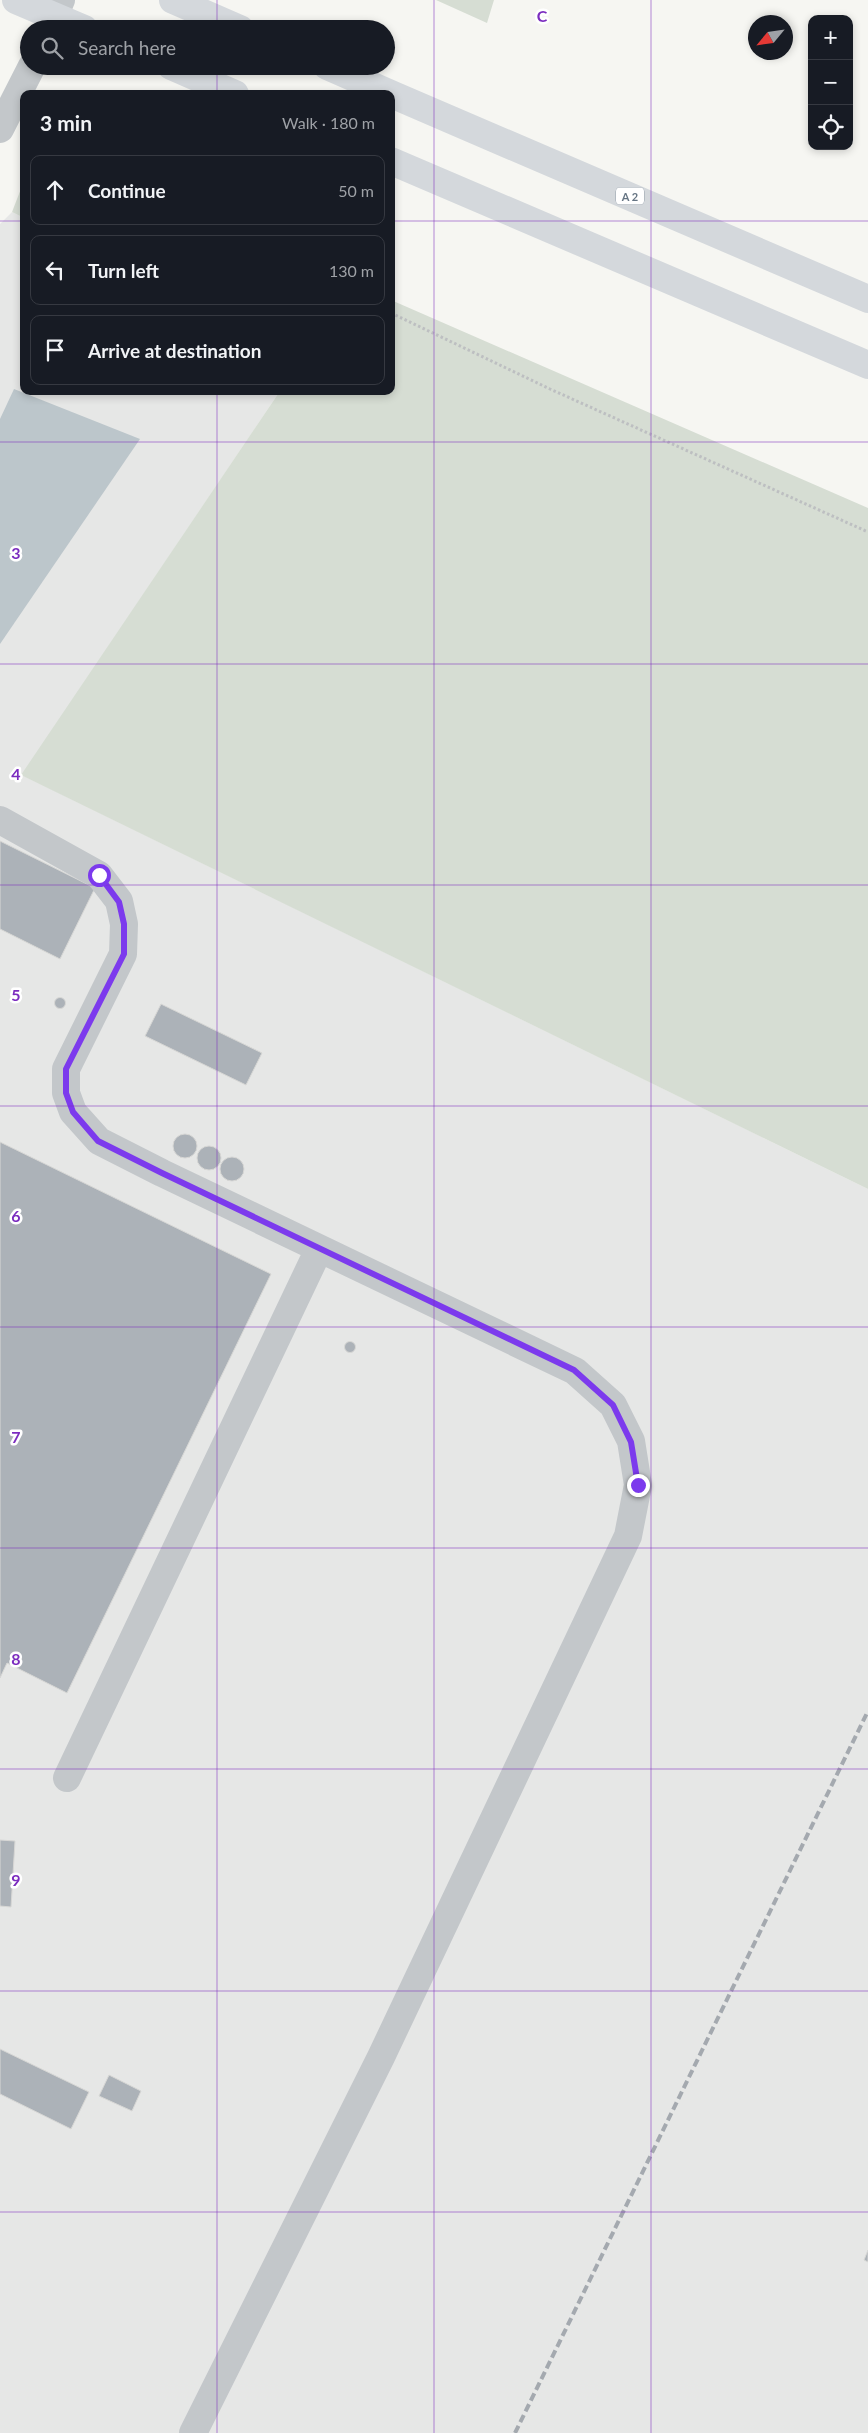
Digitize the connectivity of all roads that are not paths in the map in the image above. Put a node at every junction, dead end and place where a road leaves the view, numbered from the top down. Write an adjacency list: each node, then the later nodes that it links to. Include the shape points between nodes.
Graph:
1 (17, 0): 5 (highway)
2 (62, 0): 4 (street)
3 (173, 0): 6 (highway)
4 (53, 20)
5 (63, 20)
6 (219, 20)
7 (27, 75): 13 (street)
8 (192, 75): 10 (highway)
9 (348, 75): 11 (highway, A 2)
10 (226, 90)
11 (382, 90)
12 (395, 96): 15 (highway, A 2)
13 (0, 128)
14 (395, 163): 16 (highway)
15 (868, 299)
16 (868, 365)
17 (0, 820): 18 (street, via 99,875 119,902 124,924 124,954 66,1069 66,1093 73,1112 98,1141)
18 (319, 1249): 19 (street); 20 (street, via 574,1370 613,1405 631,1442 638,1485 628,1536 381,2057)
19 (67, 1778)
20 (193, 2433)

